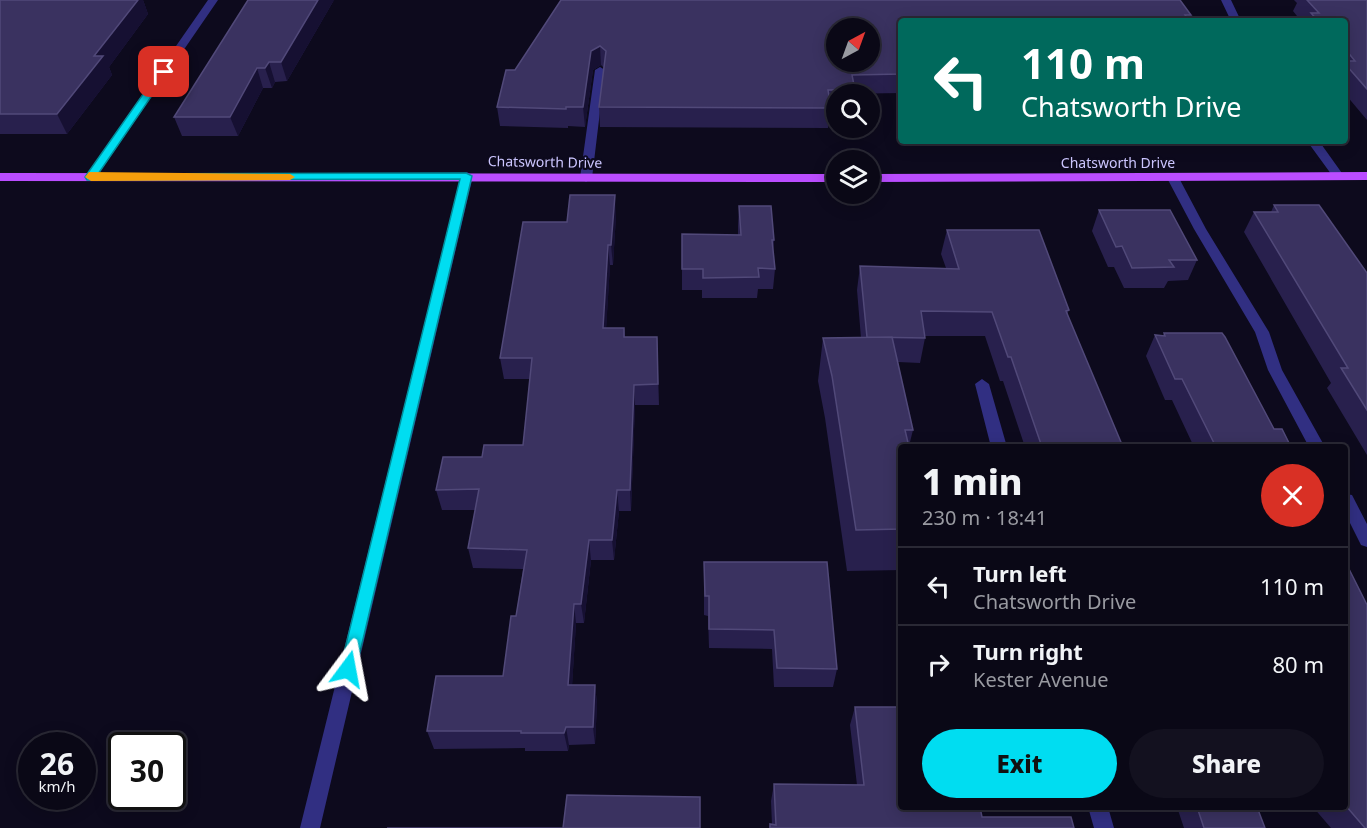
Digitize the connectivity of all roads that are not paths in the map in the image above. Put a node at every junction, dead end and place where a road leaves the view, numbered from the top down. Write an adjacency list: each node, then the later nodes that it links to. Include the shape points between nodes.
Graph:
1 (213, 0): 10 (street)
2 (1226, 0): 3 (street)
3 (1235, 18)
4 (600, 70): 11 (street)
5 (1315, 144): 7 (street)
6 (466, 176): 10 (main road, Chatsworth Drive); 11 (main road, Chatsworth Drive); 21 (street)
7 (1338, 176): 8 (main road, Chatsworth Drive); 14 (main road, Chatsworth Drive)
8 (1367, 176)
9 (0, 177): 10 (main road, Chatsworth Drive)
10 (91, 177)
11 (586, 178): 12 (main road, Chatsworth Drive)
12 (826, 178)
13 (880, 178): 14 (main road, Chatsworth Drive)
14 (1173, 178): 17 (street, via 1262,332 1275,370)
15 (982, 384): 16 (street)
16 (998, 444)
17 (1315, 444)
18 (1348, 504): 19 (street)
19 (1367, 540)
20 (1099, 810): 22 (street)
21 (310, 828)
22 (1104, 828)

